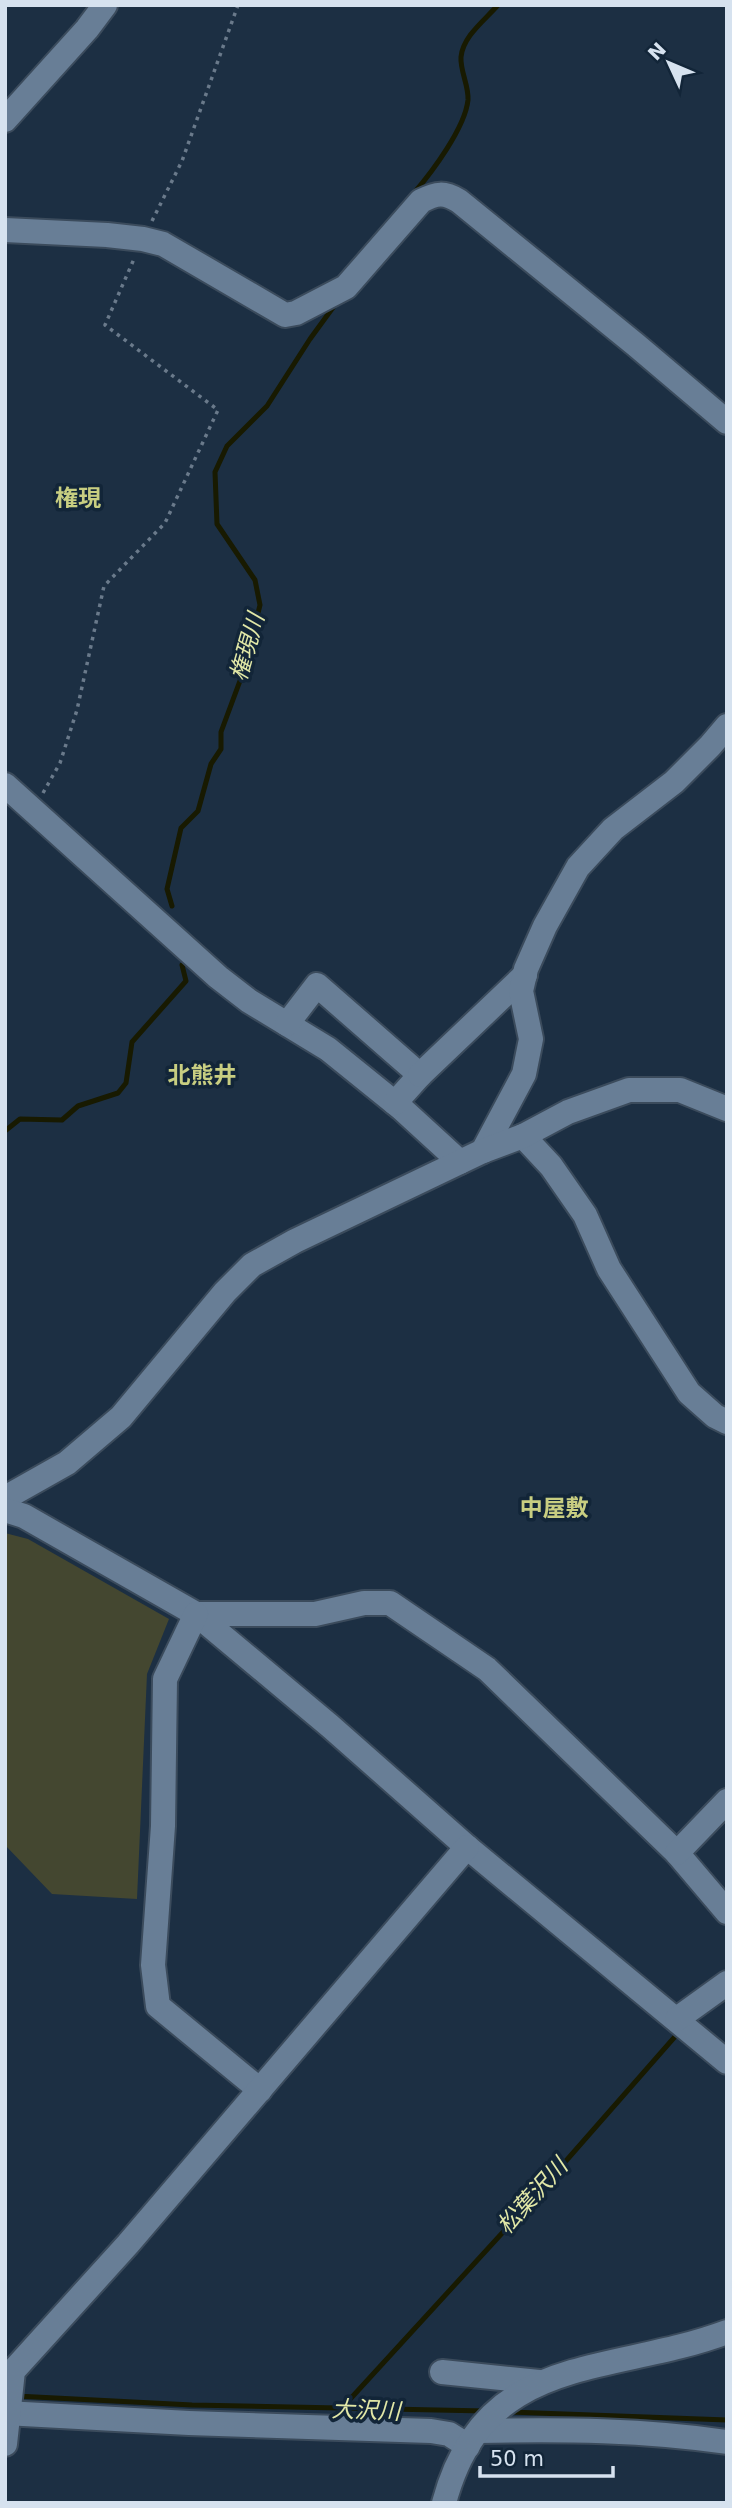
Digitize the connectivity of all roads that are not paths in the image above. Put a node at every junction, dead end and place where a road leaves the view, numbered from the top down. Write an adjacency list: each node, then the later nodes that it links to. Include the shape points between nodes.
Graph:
1 (105, 5): 2 (street)
2 (5, 120)
3 (5, 230): 4 (street, via 163,244 285,315 346,287 421,201 445,193)
4 (727, 422)
5 (727, 726): 7 (street, via 674,782 613,828 578,867 545,926)
6 (5, 785): 8 (street, via 218,977)
7 (525, 975): 9 (street); 13 (street, via 521,991 531,1039 524,1074)
8 (287, 1024): 9 (street, via 317,985); 11 (street, via 328,1049)
9 (420, 1075): 11 (street)
10 (724, 1102): 12 (street, via 680,1090 629,1090 568,1112)
11 (395, 1103): 14 (street)
12 (523, 1136): 13 (street); 15 (street, via 551,1166 585,1215 609,1269 688,1393)
13 (483, 1151): 14 (street)
14 (460, 1162): 16 (street, via 252,1265 121,1417 67,1463)
15 (727, 1422)
16 (5, 1498)
17 (5, 1510): 18 (street, via 24,1516)
18 (196, 1614): 20 (street); 21 (street, via 315,1614 364,1603 390,1603 487,1669); 26 (street, via 165,1679 163,1826 152,1965 158,2007)
19 (727, 1801): 21 (street)
20 (467, 1847): 24 (street); 26 (street)
21 (677, 1853): 22 (street)
22 (727, 1912)
23 (727, 1983): 24 (street)
24 (677, 2019): 25 (street)
25 (727, 2062)
26 (260, 2090): 30 (street, via 13,2371)
27 (727, 2332): 29 (street, via 691,2345 569,2371)
28 (442, 2372): 29 (street)
29 (528, 2387): 31 (street)
30 (8, 2411): 31 (street, via 190,2423); 33 (street)
31 (479, 2432): 32 (street, via 573,2429); 34 (street, via 450,2480)
32 (727, 2442)
33 (5, 2444)
34 (444, 2503)

